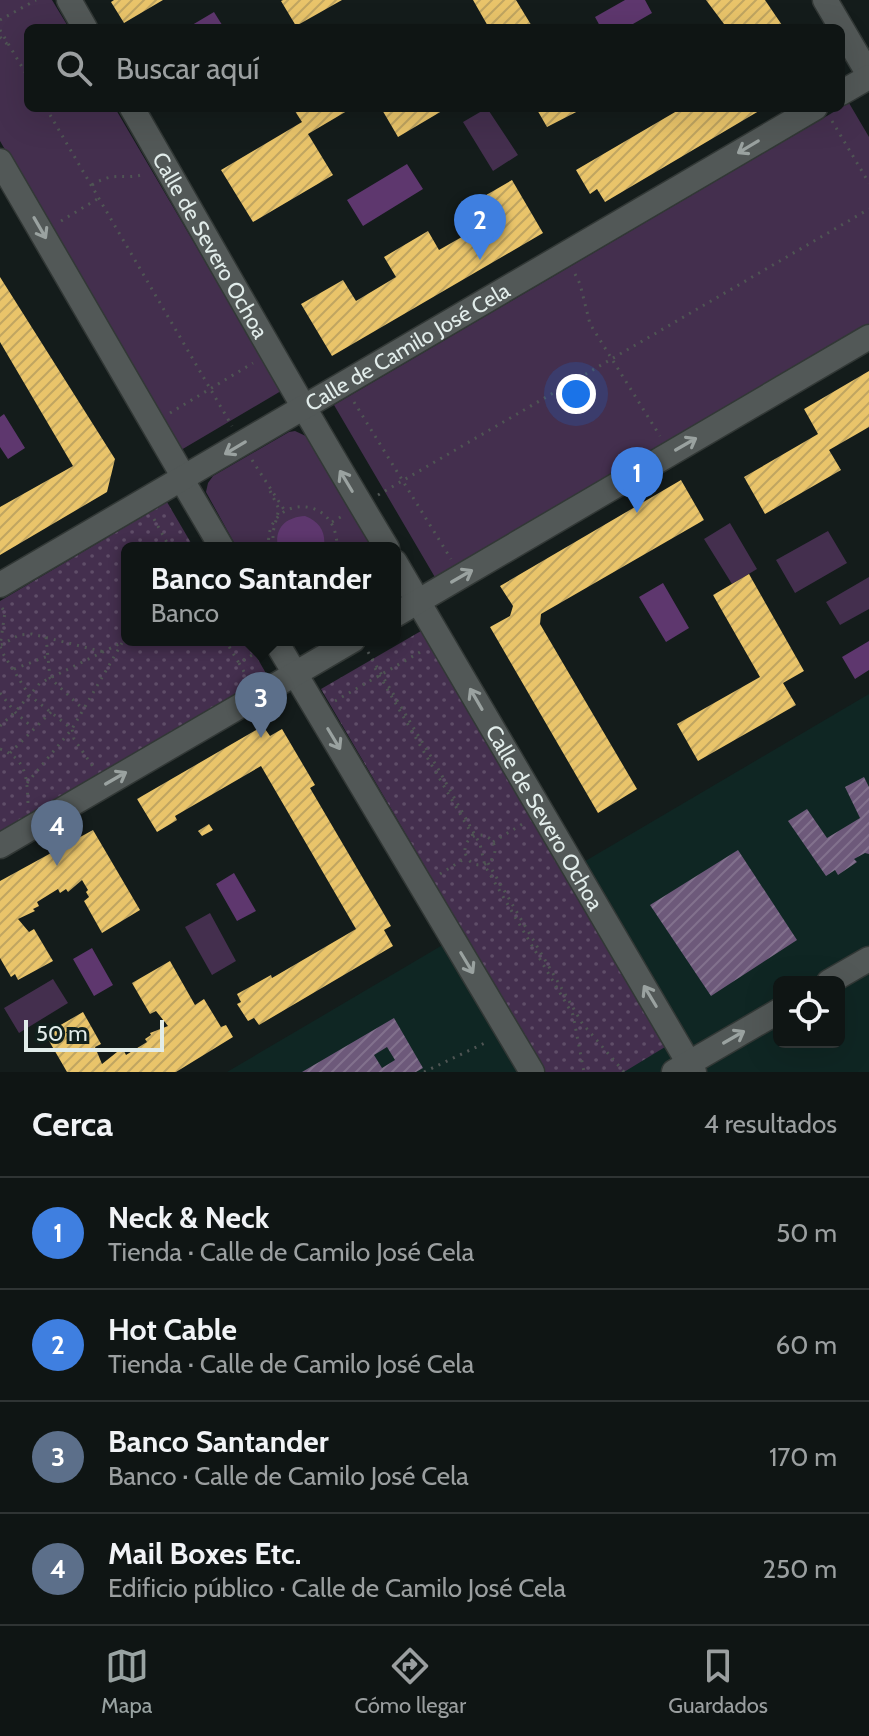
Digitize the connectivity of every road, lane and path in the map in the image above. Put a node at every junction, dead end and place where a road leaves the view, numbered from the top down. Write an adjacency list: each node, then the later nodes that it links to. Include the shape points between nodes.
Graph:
1 (36, 0): 4 (path)
2 (69, 0): 5 (street)
3 (825, 0): 6 (street)
4 (0, 20)
5 (83, 24)
6 (839, 24)
7 (0, 30): 10 (path)
8 (845, 35): 12 (street)
9 (0, 37): 10 (path)
10 (10, 46): 11 (path)
11 (24, 70)
12 (869, 76): 13 (street)
13 (845, 91)
14 (48, 112): 20 (path)
15 (134, 112): 18 (street, Calle de Severo Ochoa)
16 (824, 114): 19 (path); 24 (street, Calle de Camilo José Cela, one-way to 24)
17 (0, 161): 23 (street, one-way to 23)
18 (163, 162): 20 (path, via 140,176 111,175); 26 (street, Calle de Severo Ochoa)
19 (869, 183)
20 (92, 185): 21 (path)
21 (99, 198): 23 (path); 29 (path)
22 (869, 209): 27 (path)
23 (43, 233): 31 (street)
24 (564, 255): 27 (path, via 580,284 590,324); 28 (street, Calle de Camilo José Cela)
25 (869, 337): 33 (street, one-way to 25)
26 (273, 352): 29 (path); 30 (street, Calle de Severo Ochoa)
27 (611, 359): 33 (path); 35 (path)
28 (343, 385): 30 (street, Calle de Camilo José Cela); 35 (path)
29 (210, 389): 31 (path); 32 (path)
30 (302, 408): 32 (street, Calle de Camilo José Cela); 37 (street, Calle de Severo Ochoa, one-way to 30)
31 (153, 423): 34 (street)
32 (242, 444): 34 (street, Calle de Camilo José Cela, one-way to 34); 38 (path); 39 (path, via 279,509)
33 (670, 453): 47 (street, one-way to 33)
34 (182, 480): 36 (street, Calle de Camilo José Cela); 42 (street)
35 (404, 480): 37 (path); 47 (path)
36 (145, 502): 41 (path); 48 (street, Calle de Camilo José Cela)
37 (361, 505): 40 (path); 45 (street, Calle de Severo Ochoa)
38 (285, 511): 39 (path); 40 (path, via 311,507)
39 (278, 517): 43 (path, via 269,532)
40 (332, 522): 44 (path)
41 (167, 542)
42 (218, 542)
43 (270, 542)
44 (337, 542)
45 (383, 542)
46 (401, 572): 49 (street, Calle de Severo Ochoa)
47 (461, 576): 49 (street)
48 (0, 585)
49 (419, 601): 51 (street); 53 (street, Calle de Severo Ochoa)
50 (0, 603): 55 (path, via 5,612)
51 (401, 612)
52 (46, 637): 55 (path, via 19,635); 60 (path); 61 (path)
53 (441, 639): 65 (path); 81 (street, Calle de Severo Ochoa, one-way to 53)
54 (121, 643): 60 (path)
55 (0, 646): 63 (path)
56 (122, 646): 70 (path)
57 (229, 646): 62 (path)
58 (266, 646): 62 (path); 64 (street)
59 (362, 647): 64 (street); 65 (path)
60 (104, 652): 66 (path)
61 (48, 656): 63 (path); 66 (path)
62 (239, 663): 67 (path)
63 (13, 670): 68 (path)
64 (295, 672): 71 (street); 80 (street, one-way to 64)
65 (380, 675): 71 (path); 83 (path)
66 (50, 678): 68 (path); 70 (path)
67 (250, 682)
68 (29, 695): 72 (path); 73 (path)
69 (1, 696): 72 (path)
70 (83, 709): 76 (path)
71 (318, 711): 88 (street, one-way to 88)
72 (15, 712): 74 (path); 75 (path)
73 (51, 712): 75 (path); 76 (path)
74 (0, 726)
75 (34, 729): 78 (path)
76 (72, 729): 79 (path); 80 (path)
77 (0, 749): 78 (path)
78 (10, 753): 79 (path, via 25,768)
79 (27, 783): 82 (path, via 28,806)
80 (101, 786): 82 (street)
81 (542, 812): 84 (path); 93 (street, Calle de Severo Ochoa, one-way to 81)
82 (37, 824): 85 (street)
83 (475, 836): 84 (path); 86 (path, via 467,841); 87 (path)
84 (493, 842): 87 (path, via 493,857)
85 (0, 846)
86 (467, 857): 87 (path, via 472,863); 88 (path)
87 (486, 863): 96 (path, via 573,1015); 97 (path, via 582,1023)
88 (421, 886): 92 (street, one-way to 92)
89 (869, 959): 90 (street)
90 (839, 976)
91 (773, 1015): 93 (street, one-way to 91)
92 (508, 1032): 94 (path); 95 (street)
93 (686, 1069)
94 (424, 1072)
95 (532, 1072)
96 (584, 1072)
97 (624, 1072)

